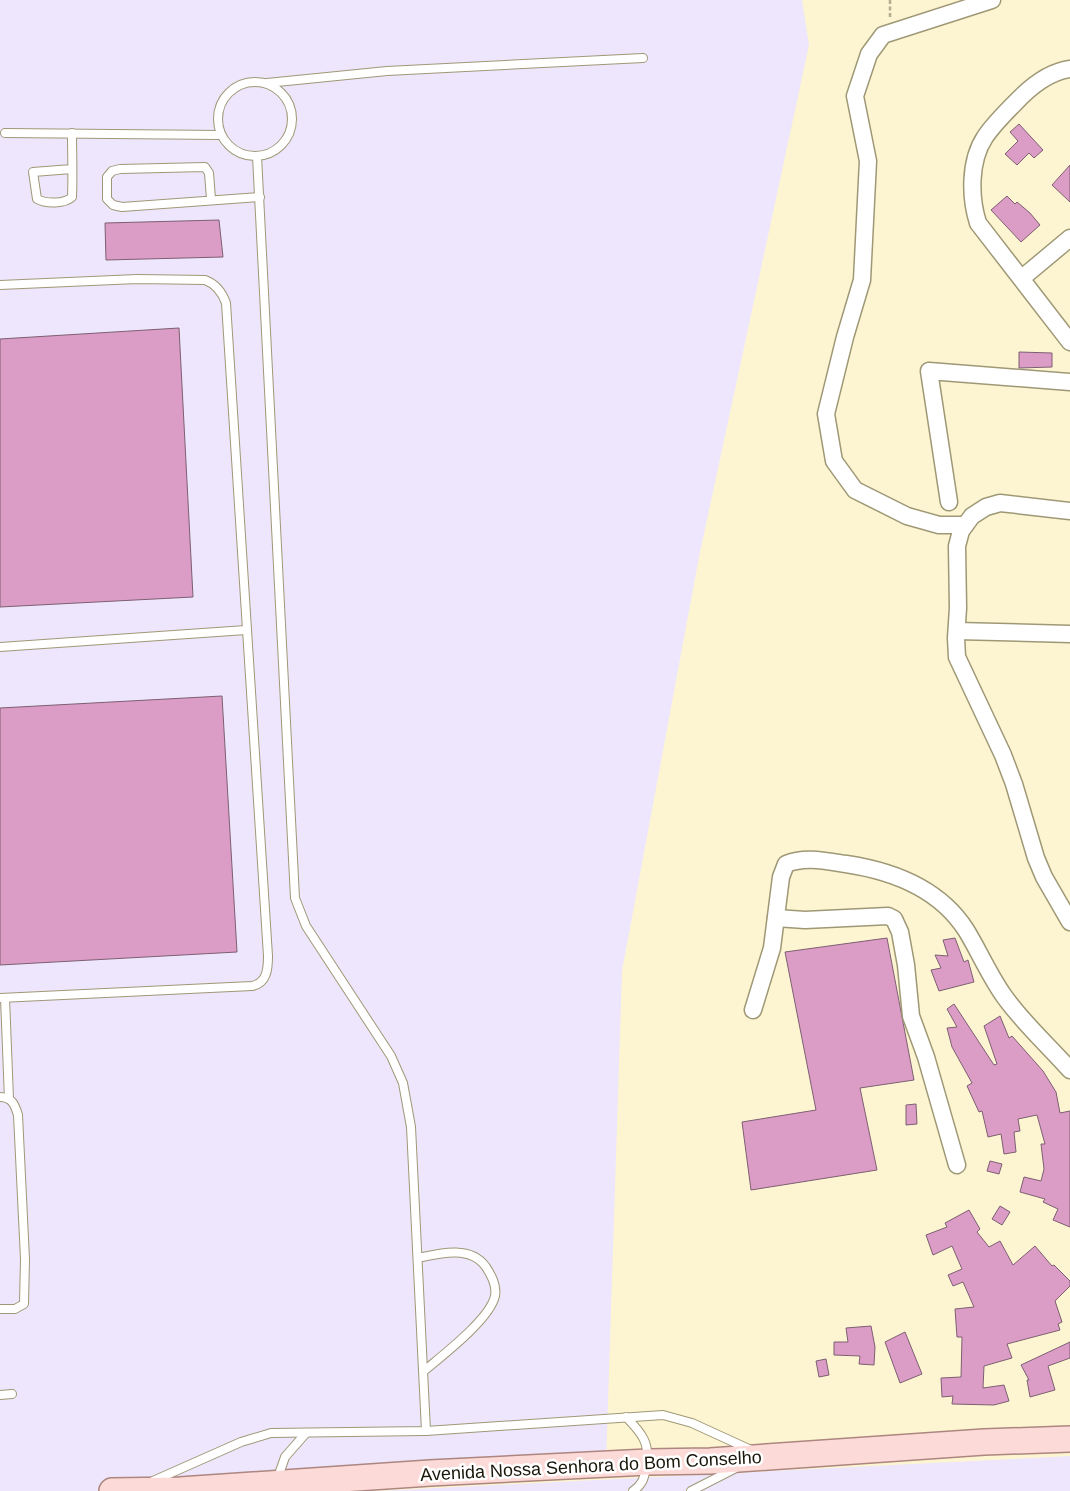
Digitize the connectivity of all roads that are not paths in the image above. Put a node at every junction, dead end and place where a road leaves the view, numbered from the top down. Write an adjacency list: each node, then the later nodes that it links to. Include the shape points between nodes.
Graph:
1 (992, 0): 19 (street, via 883,35 869,54 855,96 868,161 862,280 826,414 834,461 855,490 907,516 939,525)
2 (643, 58): 4 (lane, via 387,71)
3 (1070, 69): 13 (street, via 1041,80 1026,91 985,137 975,165 971,191 978,223)
4 (268, 83): 7 (lane, via 253,81 239,85 227,94 220,106 218,121); 8 (lane, via 289,102 293,116 291,131 283,144 272,152)
5 (5, 133): 6 (lane)
6 (72, 133): 7 (lane); 9 (lane)
7 (222, 135): 8 (lane, via 230,146 243,154)
8 (257, 156): 10 (lane)
9 (72, 169): 9 (lane, via 71,199 44,202 37,199 33,172)
10 (260, 196): 11 (lane); 32 (lane, via 295,898 306,926 391,1056 403,1083 411,1128)
11 (211, 199): 11 (lane, via 117,206 107,199 107,177 120,169 205,167 209,174)
12 (1070, 238): 13 (street)
13 (1022, 278): 15 (street)
14 (0, 285): 20 (lane, via 180,279 205,280 220,290 226,303)
15 (1070, 342)
16 (1070, 382): 17 (street, via 929,372)
17 (949, 502)
18 (1070, 511): 19 (street, via 1000,503 986,507)
19 (965, 525): 21 (street, via 957,546)
20 (246, 630): 23 (lane); 26 (lane, via 268,956 262,982 252,986)
21 (956, 631): 22 (street); 25 (street, via 957,658 1008,770 1044,877)
22 (1070, 634)
23 (0, 647)
24 (776, 918): 27 (street, via 772,948); 28 (street, via 784,868 786,864 799,860 872,868 930,892 958,918 1003,995); 31 (street, via 805,920 888,916 894,919 906,964 910,1016 926,1057)
25 (1070, 922)
26 (2, 998): 30 (lane)
27 (753, 1010)
28 (1070, 1070)
29 (0, 1097): 30 (lane)
30 (9, 1099): 33 (lane, via 16,1107 20,1129 25,1295 22,1306)
31 (956, 1165)
32 (418, 1258): 34 (lane); 34 (lane, via 448,1252 473,1256 482,1261 495,1290 495,1297 480,1319)
33 (0, 1309)
34 (424, 1371): 38 (lane)
35 (12, 1394): 36 (lane)
36 (0, 1395)
37 (626, 1417): 38 (lane); 41 (lane, via 673,1417); 42 (lane, via 646,1441)
38 (426, 1431): 39 (lane)
39 (306, 1434): 43 (lane, via 285,1457); 44 (lane, via 259,1435)
40 (1070, 1439): 41 (main road, Avenida Nossa Senhora do Bom Conselho, via 979,1442)
41 (758, 1458): 42 (main road, Avenida Nossa Senhora do Bom Conselho); 48 (lane)
42 (648, 1462): 43 (main road, Avenida Nossa Senhora do Bom Conselho); 47 (lane, via 643,1482)
43 (280, 1487): 45 (main road, Avenida Nossa Senhora do Bom Conselho)
44 (130, 1490): 45 (main road, Avenida Nossa Senhora do Bom Conselho); 46 (main road, Avenida Nossa Senhora do Bom Conselho)
45 (181, 1490)
46 (112, 1491)
47 (633, 1491)
48 (691, 1491)

